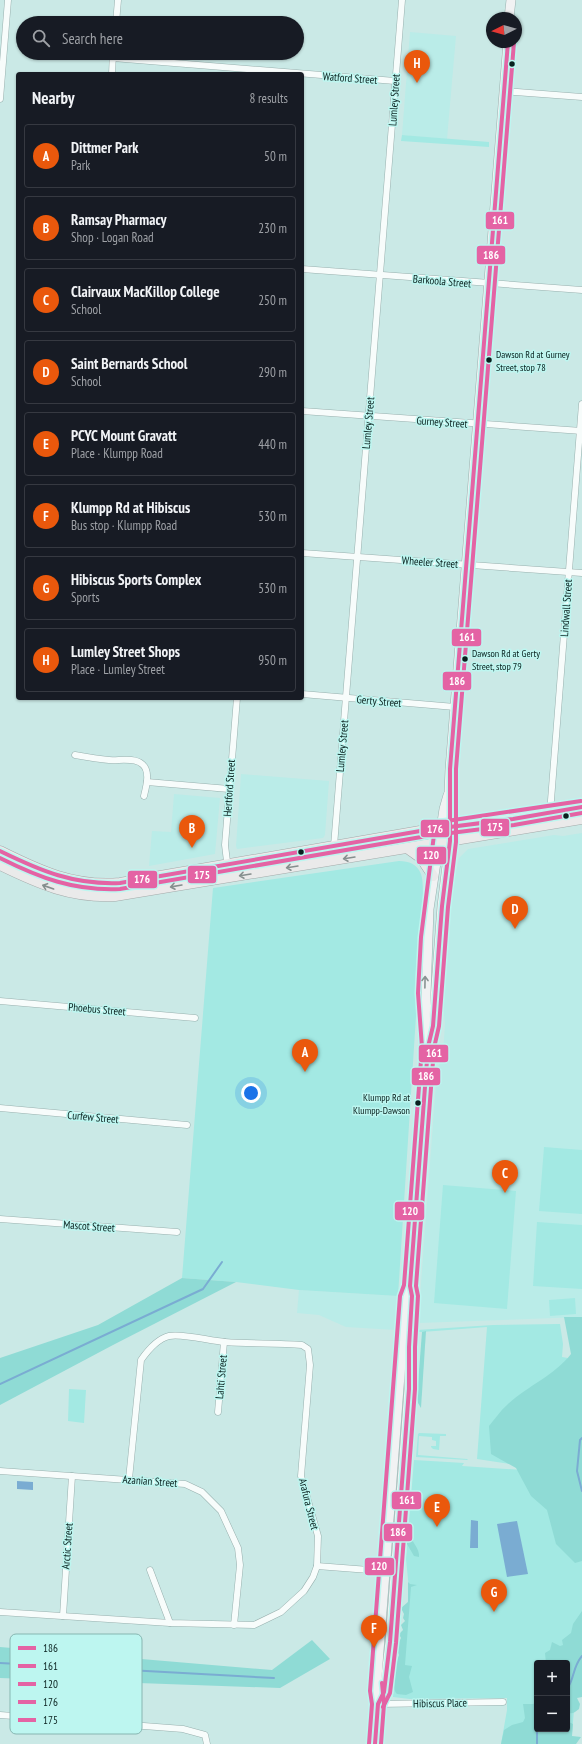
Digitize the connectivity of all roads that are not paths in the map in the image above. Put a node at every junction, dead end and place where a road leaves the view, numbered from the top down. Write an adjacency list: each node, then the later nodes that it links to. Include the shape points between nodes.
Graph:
1 (8, 0): 16 (street)
2 (118, 0): 6 (street)
3 (402, 0): 13 (street, Lumley Street)
4 (511, 0): 5 (main road)
5 (510, 12)
6 (117, 16)
7 (508, 48): 14 (main road)
8 (113, 60): 10 (street)
9 (153, 60): 11 (street, Watford Street)
10 (112, 72)
11 (275, 72)
12 (304, 74): 13 (street, Watford Street)
13 (395, 81): 18 (street, Lumley Street)
14 (504, 91): 15 (street); 19 (main road)
15 (582, 97)
16 (0, 98)
17 (304, 269): 18 (street, Barkoola Street)
18 (380, 276): 19 (street, Barkoola Street); 23 (street, Lumley Street)
19 (488, 284): 20 (street, Barkoola Street); 24 (main road)
20 (582, 290)
21 (582, 404): 25 (street, Lindwall Street)
22 (304, 411): 23 (street, Gurney Street)
23 (368, 416): 24 (street, Gurney Street); 27 (street, Lumley Street)
24 (477, 424): 25 (street, Gurney Street); 28 (main road)
25 (581, 431): 29 (street, Lindwall Street)
26 (304, 553): 27 (street, Wheeler Street)
27 (357, 558): 28 (street, Wheeler Street); 32 (street, Lumley Street)
28 (466, 565): 29 (street, Wheeler Street); 34 (main road)
29 (568, 572): 30 (street, Wheeler Street); 40 (street, Lindwall Street)
30 (582, 573)
31 (304, 694): 32 (street, Gerty Street)
32 (346, 698): 34 (street, Gerty Street); 45 (street, Lumley Street)
33 (237, 700): 37 (street, Hertford Street)
34 (455, 707): 42 (main road, via 449,793 444,809)
35 (75, 755): 36 (street, via 142,763 146,768)
36 (147, 782): 37 (street); 38 (street)
37 (229, 789): 49 (street, Hertford Street)
38 (144, 796)
39 (582, 807): 40 (main road)
40 (550, 813): 42 (main road)
41 (582, 819): 43 (main road)
42 (446, 828): 43 (main road); 44 (main road); 45 (main road)
43 (450, 841): 44 (main road); 54 (main road, via 442,906 433,1026)
44 (439, 843): 46 (main road); 50 (main road)
45 (334, 846): 49 (main road)
46 (407, 848): 50 (main road, via 421,858); 51 (main road, one-way to 51)
47 (0, 851): 49 (main road, via 52,875 95,884 120,883)
48 (0, 865): 51 (main road, one-way to 48, via 127,895 102,896 74,894 46,887)
49 (226, 866): 51 (street, Hertford Street)
50 (433, 876): 54 (main road, one-way to 50, via 425,1025 426,973)
51 (229, 878)
52 (0, 1001): 53 (street, Phoebus Street)
53 (195, 1018)
54 (428, 1047): 59 (main road)
55 (0, 1108): 56 (street, Curfew Street)
56 (187, 1125)
57 (0, 1219): 58 (street, Mascot Street)
58 (177, 1232)
59 (410, 1286): 67 (main road, via 406,1296); 68 (main road, via 412,1296 409,1389)
60 (224, 1342): 61 (street, Lahti Street); 64 (street, Arafura Street, via 169,1336 149,1349 141,1360); 65 (street, Arafura Street, via 302,1345 308,1349 310,1364 302,1476 318,1536)
61 (218, 1412)
62 (0, 1471): 63 (street, Azanian Street)
63 (72, 1476): 64 (street, Azanian Street); 70 (street, Arctic Street)
64 (129, 1480): 72 (street, Azanian Street, via 185,1484 202,1492 221,1511 238,1548 240,1565)
65 (317, 1566): 67 (street); 72 (street, Arafura Street, via 304,1591 281,1612 254,1625)
66 (150, 1570): 71 (street)
67 (385, 1572): 68 (street); 74 (main road, via 376,1691)
68 (395, 1572): 74 (main road, via 384,1692)
69 (0, 1612): 70 (street, Arafura Street)
70 (62, 1616): 71 (street, Arafura Street)
71 (170, 1623): 72 (street, Arafura Street)
72 (234, 1624)
73 (503, 1702): 74 (street, Hibiscus Place)
74 (378, 1704): 79 (main road)
75 (0, 1715): 76 (street)
76 (10, 1716)
77 (142, 1726): 78 (street, via 183,1729 204,1735)
78 (207, 1744)
79 (375, 1744)

